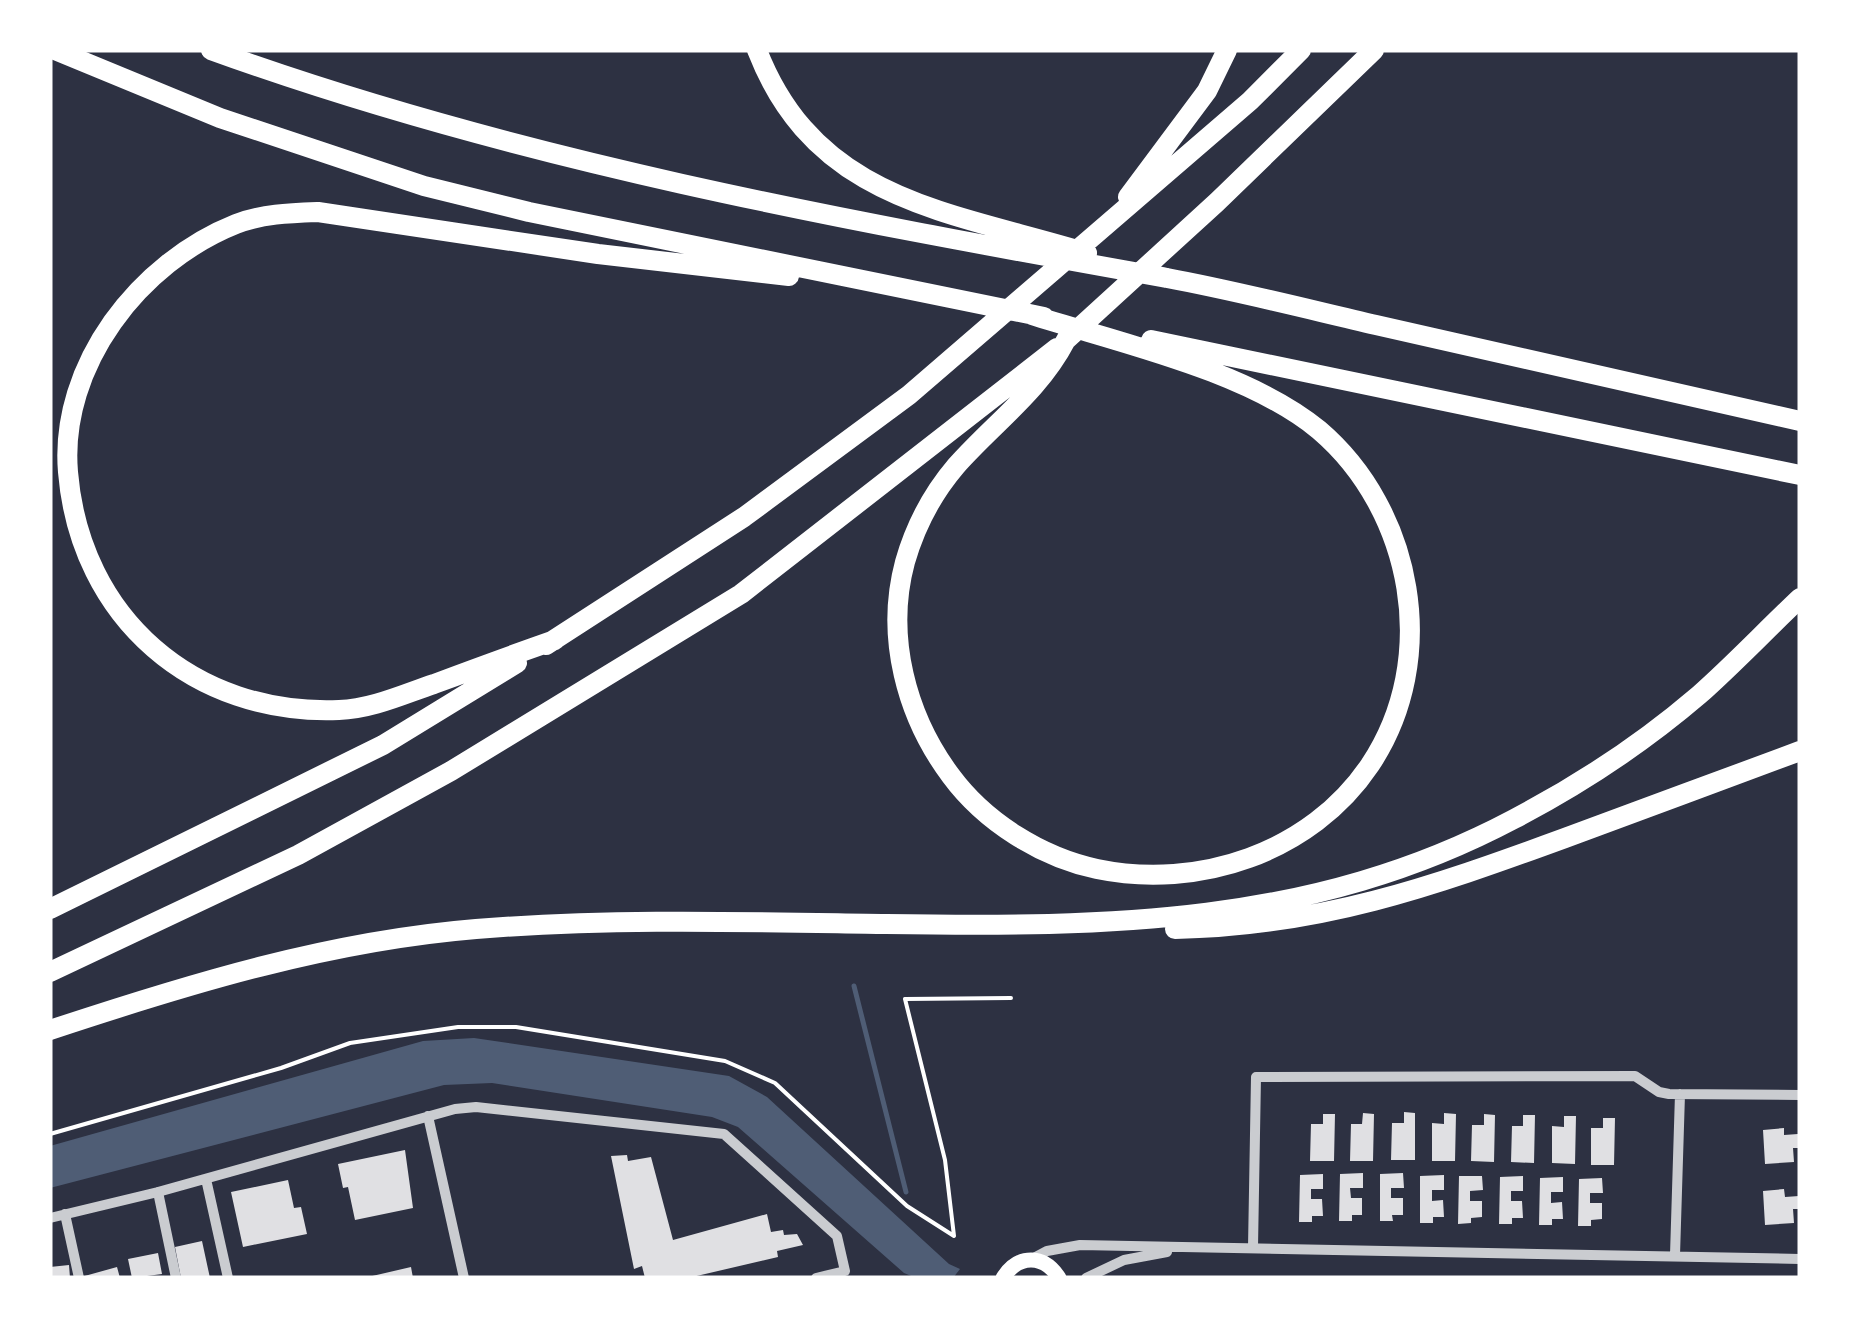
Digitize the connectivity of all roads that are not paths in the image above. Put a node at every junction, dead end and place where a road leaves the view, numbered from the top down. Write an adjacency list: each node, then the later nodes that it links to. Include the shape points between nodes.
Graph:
1 (55, 50): 9 (highway, via 220,118 424,186)
2 (211, 50): 8 (highway, via 516,145 739,198)
3 (756, 50): 8 (highway, via 786,108 857,178 925,208 1088,254)
4 (1227, 50): 7 (highway, via 1207,90)
5 (1301, 50): 7 (highway)
6 (1374, 50): 11 (highway)
7 (1104, 229): 15 (highway, via 909,395 744,517)
8 (1114, 270): 12 (highway)
9 (929, 293): 10 (highway); 15 (highway, via 318,212 238,223 164,264 126,302 79,390 68,468 73,508 97,575 156,652 189,676 248,700 344,710)
10 (1032, 314): 11 (highway, via 1193,366 1286,406 1344,454 1371,487 1400,554 1410,641 1405,681 1370,764 1315,823 1283,844 1208,871 1125,874 1079,865 1013,834 941,762 914,714 904,678 898,606 913,537 956,467 1032,390); 13 (highway)
11 (1066, 340): 19 (highway, via 741,594 452,772 298,855)
12 (1800, 421)
13 (1800, 475)
14 (1800, 598): 18 (highway, via 1700,694 1642,739 1511,821 1363,881 1211,914)
15 (555, 640): 17 (highway, via 383,744)
16 (1800, 751): 18 (highway, via 1410,894 1240,928)
17 (50, 909)
18 (1108, 924): 20 (highway, via 659,922 472,930 303,955)
19 (50, 972)
20 (50, 1030)
21 (1680, 1094): 22 (street); 29 (street, via 1659,1092 1634,1076 1256,1077); 30 (street)
22 (1800, 1095)
23 (428, 1116): 24 (street); 37 (street); 38 (street, via 476,1106 724,1134 837,1236 844,1271)
24 (206, 1179): 25 (street); 36 (street)
25 (158, 1192): 26 (street); 35 (street)
26 (65, 1214): 27 (street); 34 (street)
27 (50, 1218)
28 (1192, 1247): 29 (street); 31 (street, via 1080,1245); 40 (street, via 1124,1260)
29 (1253, 1247): 30 (street)
30 (1675, 1255): 32 (street)
31 (1032, 1259): 33 (main road); 39 (main road)
32 (1800, 1259)
33 (1001, 1276)
34 (79, 1278)
35 (176, 1278)
36 (228, 1278)
37 (464, 1278)
38 (816, 1278)
39 (1059, 1278)
40 (1086, 1278)

